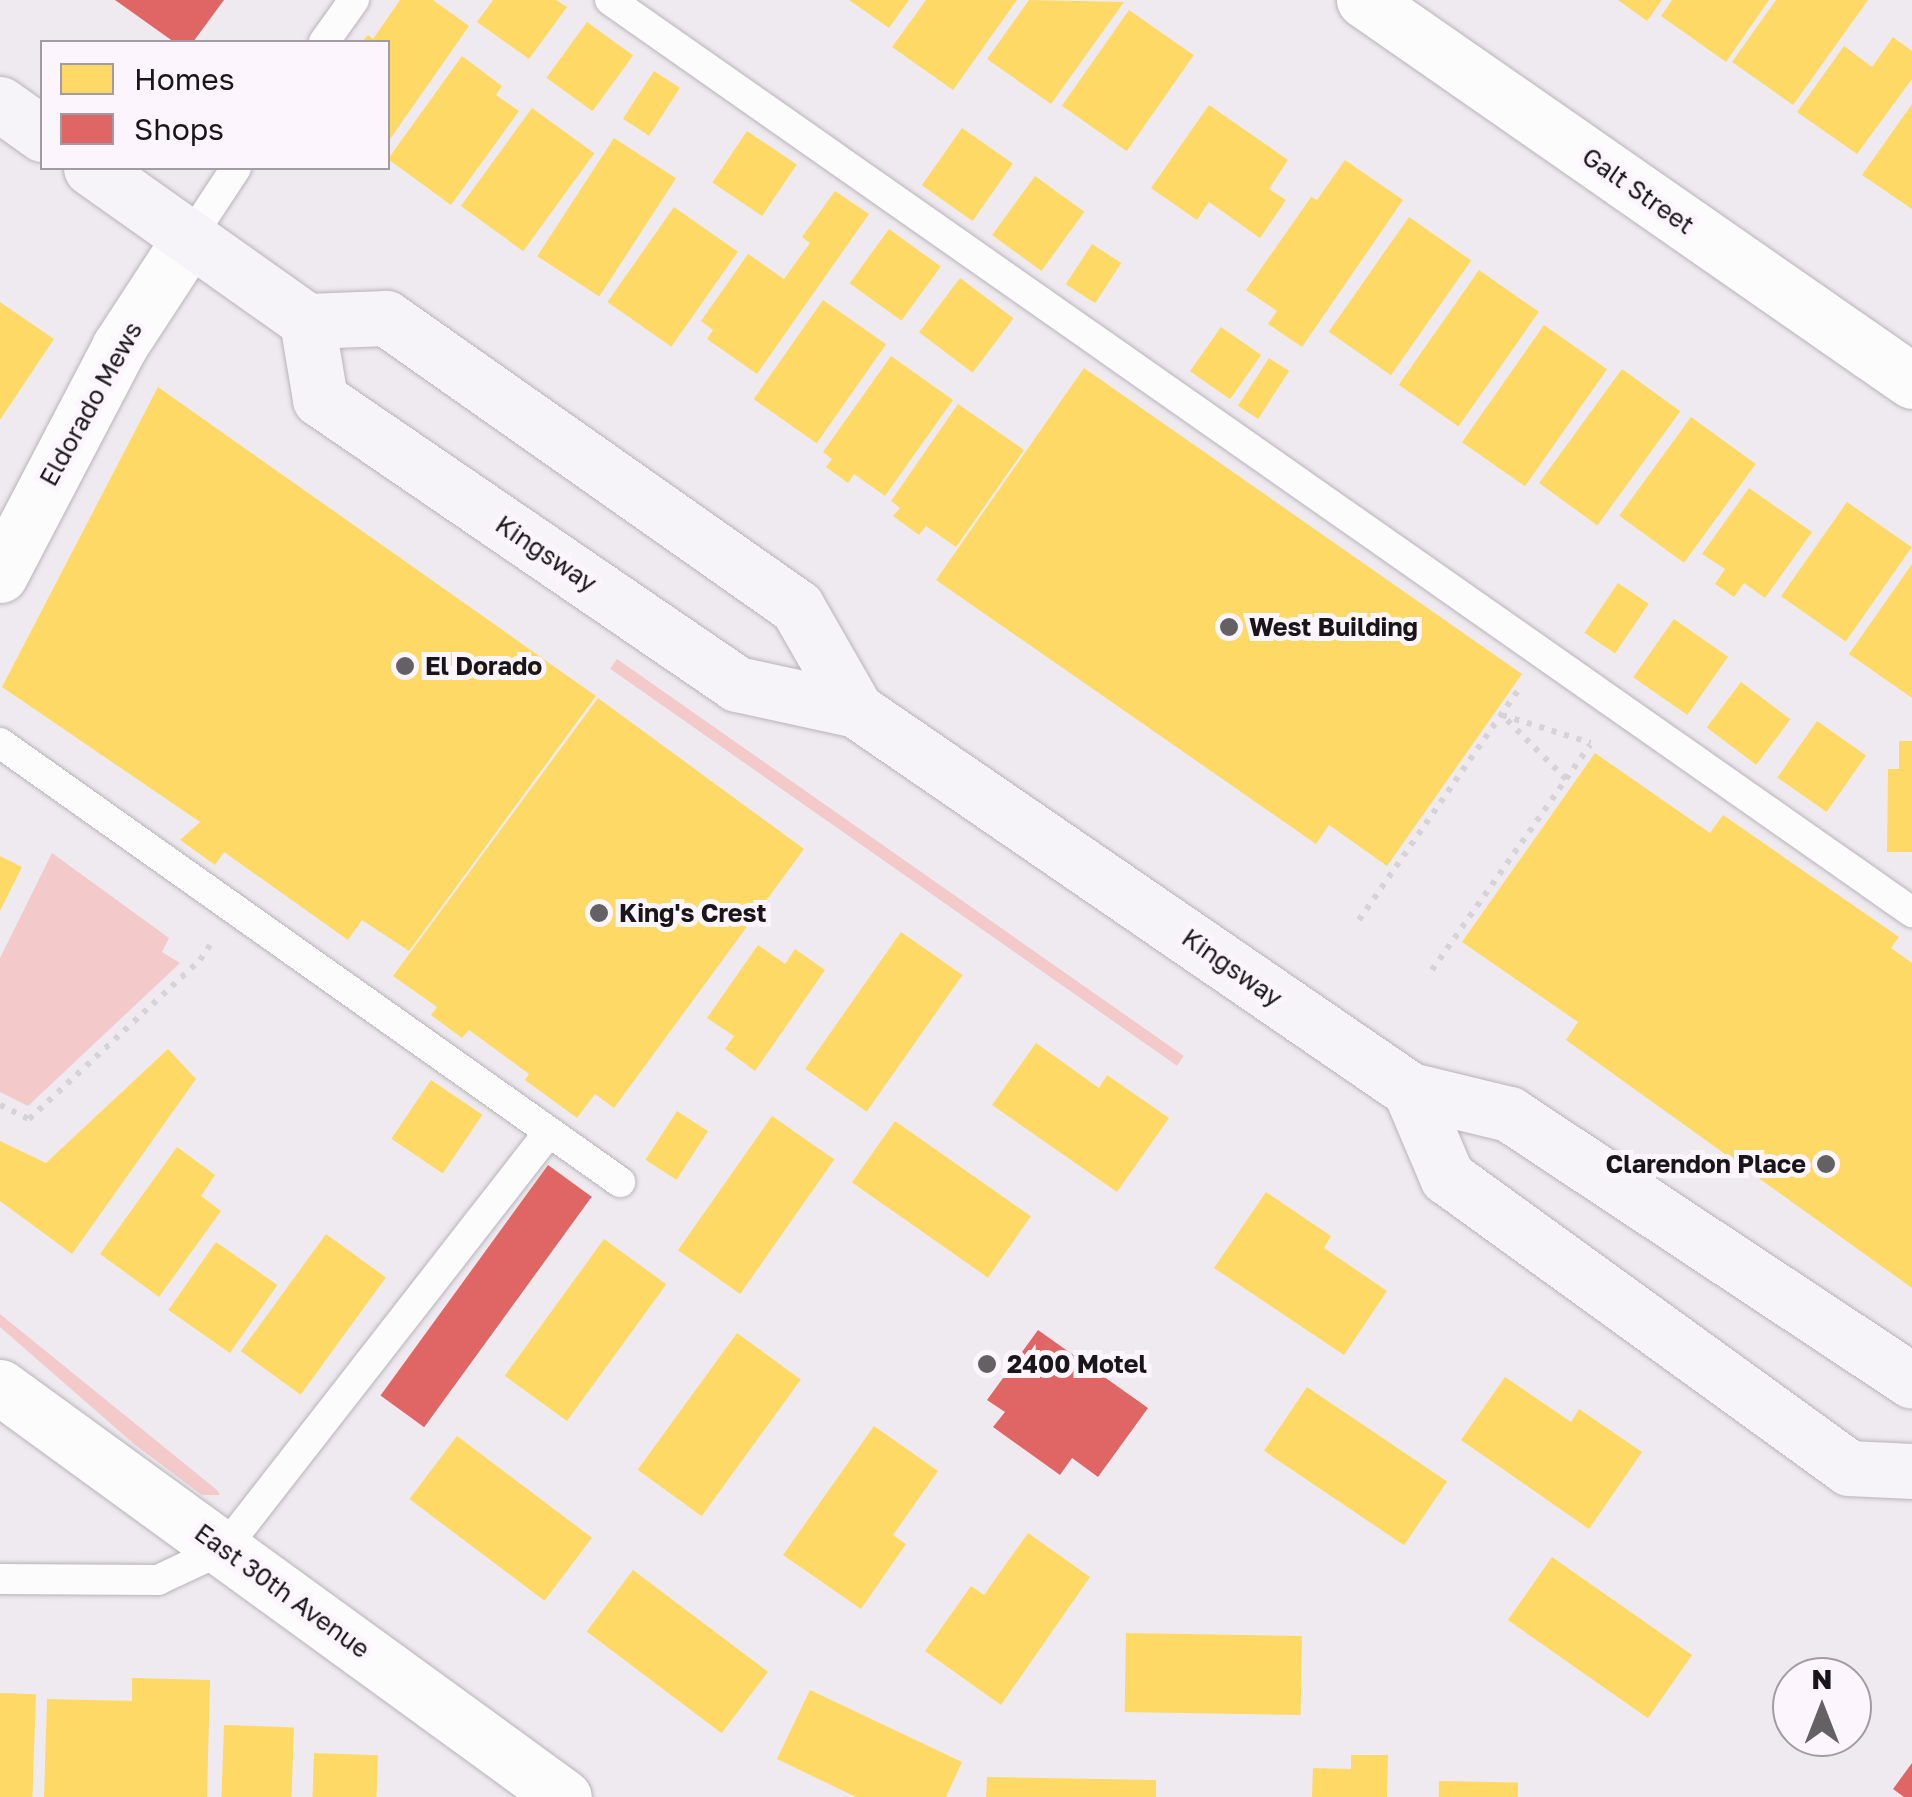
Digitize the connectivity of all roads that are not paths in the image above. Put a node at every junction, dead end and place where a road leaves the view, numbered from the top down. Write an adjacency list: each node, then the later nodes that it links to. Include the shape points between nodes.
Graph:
1 (354, 0): 4 (lane)
2 (610, 0): 15 (lane)
3 (1364, 0): 11 (street, Galt Street)
4 (325, 40)
5 (0, 104): 6 (main road)
6 (40, 133)
7 (93, 170): 9 (main road)
8 (235, 170): 9 (lane)
9 (190, 238): 10 (main road); 12 (street, Eldorado Mews, via 118,347)
10 (307, 322): 13 (main road, Kingsway, via 386,318 798,606); 13 (main road, Kingsway, via 320,399 737,684)
11 (1912, 381)
12 (0, 575)
13 (856, 710): 16 (main road, Kingsway)
14 (0, 743): 17 (lane)
15 (1912, 912)
16 (1410, 1090): 19 (main road, Kingsway, via 1509,1114); 21 (main road, via 1447,1177 1849,1468)
17 (548, 1132): 18 (lane); 22 (lane)
18 (620, 1182)
19 (1912, 1381)
20 (0, 1386): 22 (street, East 30th Avenue)
21 (1912, 1471)
22 (224, 1550): 23 (lane, via 158,1580); 24 (street, East 30th Avenue)
23 (0, 1579)
24 (564, 1797)

